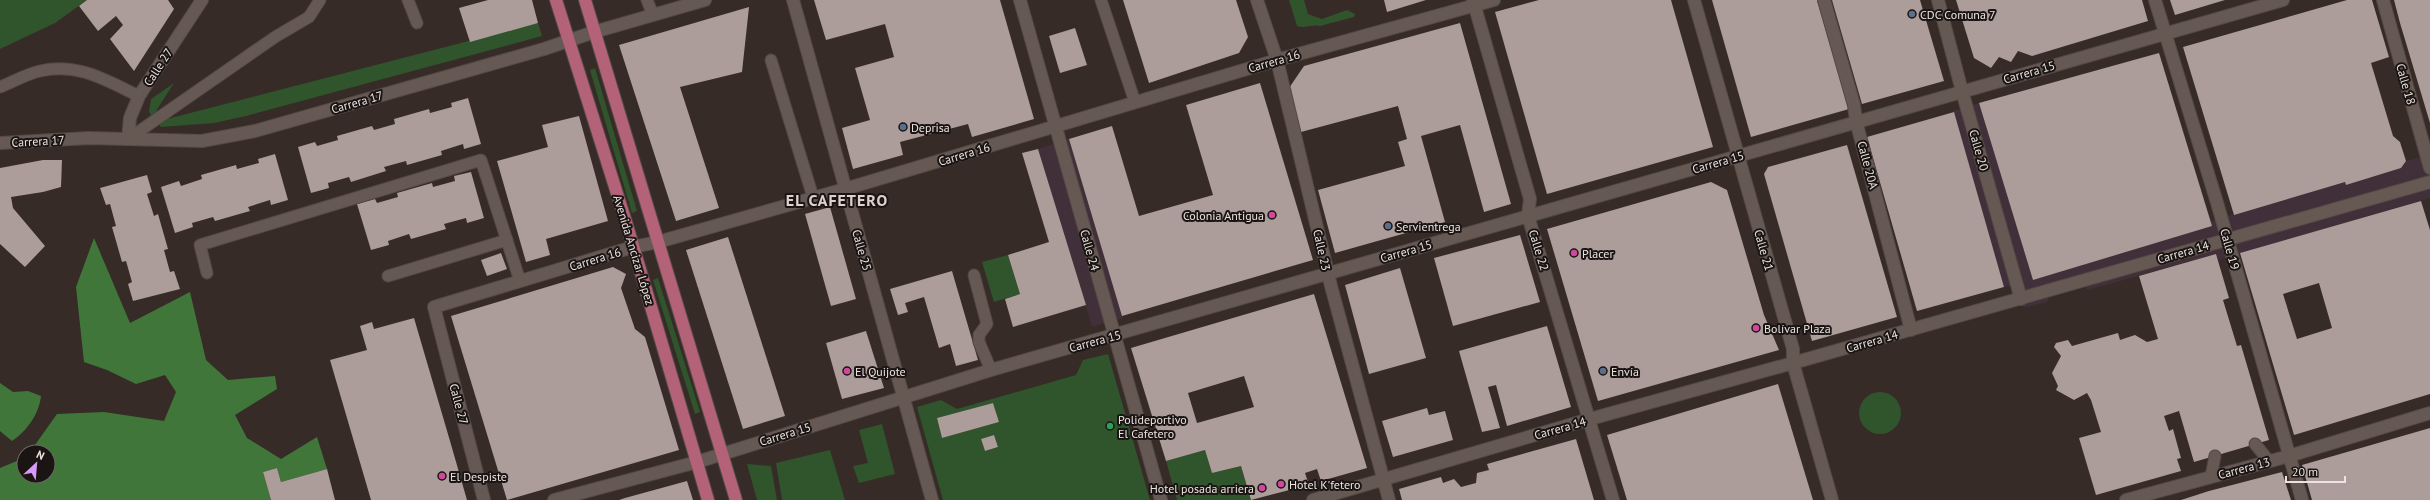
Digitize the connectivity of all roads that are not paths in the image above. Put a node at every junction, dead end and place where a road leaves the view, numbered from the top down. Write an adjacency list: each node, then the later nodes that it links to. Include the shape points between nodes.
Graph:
1 (202, 0): 29 (street, Calle 27)
2 (320, 0): 33 (lane, via 309,17 274,37)
3 (408, 0): 21 (lane)
4 (556, 0): 24 (main road, Avenida Ancizar López)
5 (585, 0): 22 (main road)
6 (647, 0): 20 (lane)
7 (705, 0): 20 (street, Carrera 17)
8 (793, 0): 38 (street, Calle 25)
9 (1020, 0): 32 (street, Calle 24)
10 (1102, 0): 30 (lane)
11 (1257, 0): 26 (street, Calle 23)
12 (1494, 0): 19 (street, Carrera 16)
13 (1694, 0): 35 (street, Calle 21)
14 (1824, 0): 31 (street, Calle 20A, via 1854,104)
15 (1938, 0): 28 (street, Calle 20)
16 (2155, 0): 23 (street, Calle 19)
17 (2283, 0): 23 (street, Carrera 15)
18 (2382, 0): 36 (street, Calle 18)
19 (1473, 3): 26 (street, Carrera 16); 40 (street, Calle 22, via 1530,199)
20 (653, 15): 22 (street, Carrera 17)
21 (417, 24)
22 (594, 32): 24 (street, Carrera 17); 43 (main road)
23 (2165, 34): 28 (street, Carrera 15); 42 (street, Calle 19)
24 (569, 41): 33 (street, Carrera 17, via 255,131 202,141); 44 (main road, Avenida Ancizar López)
25 (771, 60): 39 (lane)
26 (1277, 60): 30 (street, Carrera 16); 46 (street, Calle 23)
27 (0, 87): 29 (lane, via 40,71 64,69 90,72)
28 (1962, 91): 31 (street, Carrera 15); 50 (street, Calle 20)
29 (139, 96): 33 (street, Calle 27, via 130,118)
30 (1135, 102): 32 (street, Carrera 16)
31 (1856, 121): 35 (street, Carrera 15); 52 (street, Calle 20A)
32 (1055, 126): 38 (street, Carrera 16); 53 (street, Calle 24)
33 (128, 139): 34 (street, Carrera 17, via 89,138)
34 (0, 143)
35 (1738, 157): 40 (street, Carrera 15); 54 (street, Calle 21, via 1793,349)
36 (2430, 168)
37 (2430, 182): 42 (street, Carrera 14)
38 (845, 189): 39 (street, Carrera 16); 56 (street, Calle 25)
39 (813, 197): 43 (street, Carrera 16)
40 (1528, 216): 46 (street, Carrera 15); 58 (street, Calle 22)
41 (507, 240): 45 (lane, via 481,160 200,245); 48 (lane); 49 (lane)
42 (2228, 240): 50 (street, Carrera 14); 62 (street, Calle 19)
43 (658, 242): 44 (street, Carrera 16); 60 (main road)
44 (633, 247): 49 (street, Carrera 16); 64 (main road, Avenida Ancizar López)
45 (207, 273)
46 (1328, 273): 53 (street, Carrera 15); 66 (street, Calle 23)
47 (974, 275): 55 (lane, via 987,324 979,335 979,342)
48 (388, 276)
49 (520, 281): 51 (street, Carrera 16)
50 (2021, 299): 52 (street, Carrera 14)
51 (434, 307): 67 (street, Calle 27)
52 (1911, 330): 54 (street, Carrera 14)
53 (1114, 335): 55 (street, Carrera 15); 72 (street, Calle 24)
54 (1793, 363): 58 (street, Carrera 14); 76 (street, Calle 21)
55 (990, 370): 56 (street, Carrera 15)
56 (904, 398): 60 (street, Carrera 15); 71 (street, Calle 25)
57 (2430, 413): 62 (street, Carrera 13)
58 (1590, 419): 66 (street, Carrera 14); 75 (street, Calle 22)
59 (2255, 444): 63 (lane)
60 (722, 453): 64 (street, Carrera 15); 70 (main road)
61 (2215, 456): 65 (lane)
62 (2289, 456): 63 (street, Carrera 13); 78 (street, Calle 19)
63 (2268, 461): 65 (street, Carrera 13)
64 (697, 462): 68 (street, Carrera 15); 69 (main road, Avenida Ancizar López)
65 (2211, 477): 77 (street, Carrera 13)
66 (1383, 479): 73 (street, Carrera 14); 74 (street, Calle 23)
67 (484, 500)
68 (554, 500)
69 (708, 500)
70 (736, 500)
71 (932, 500)
72 (1161, 500)
73 (1314, 500)
74 (1389, 500)
75 (1613, 500)
76 (1832, 500)
77 (2126, 500)
78 (2302, 500)

